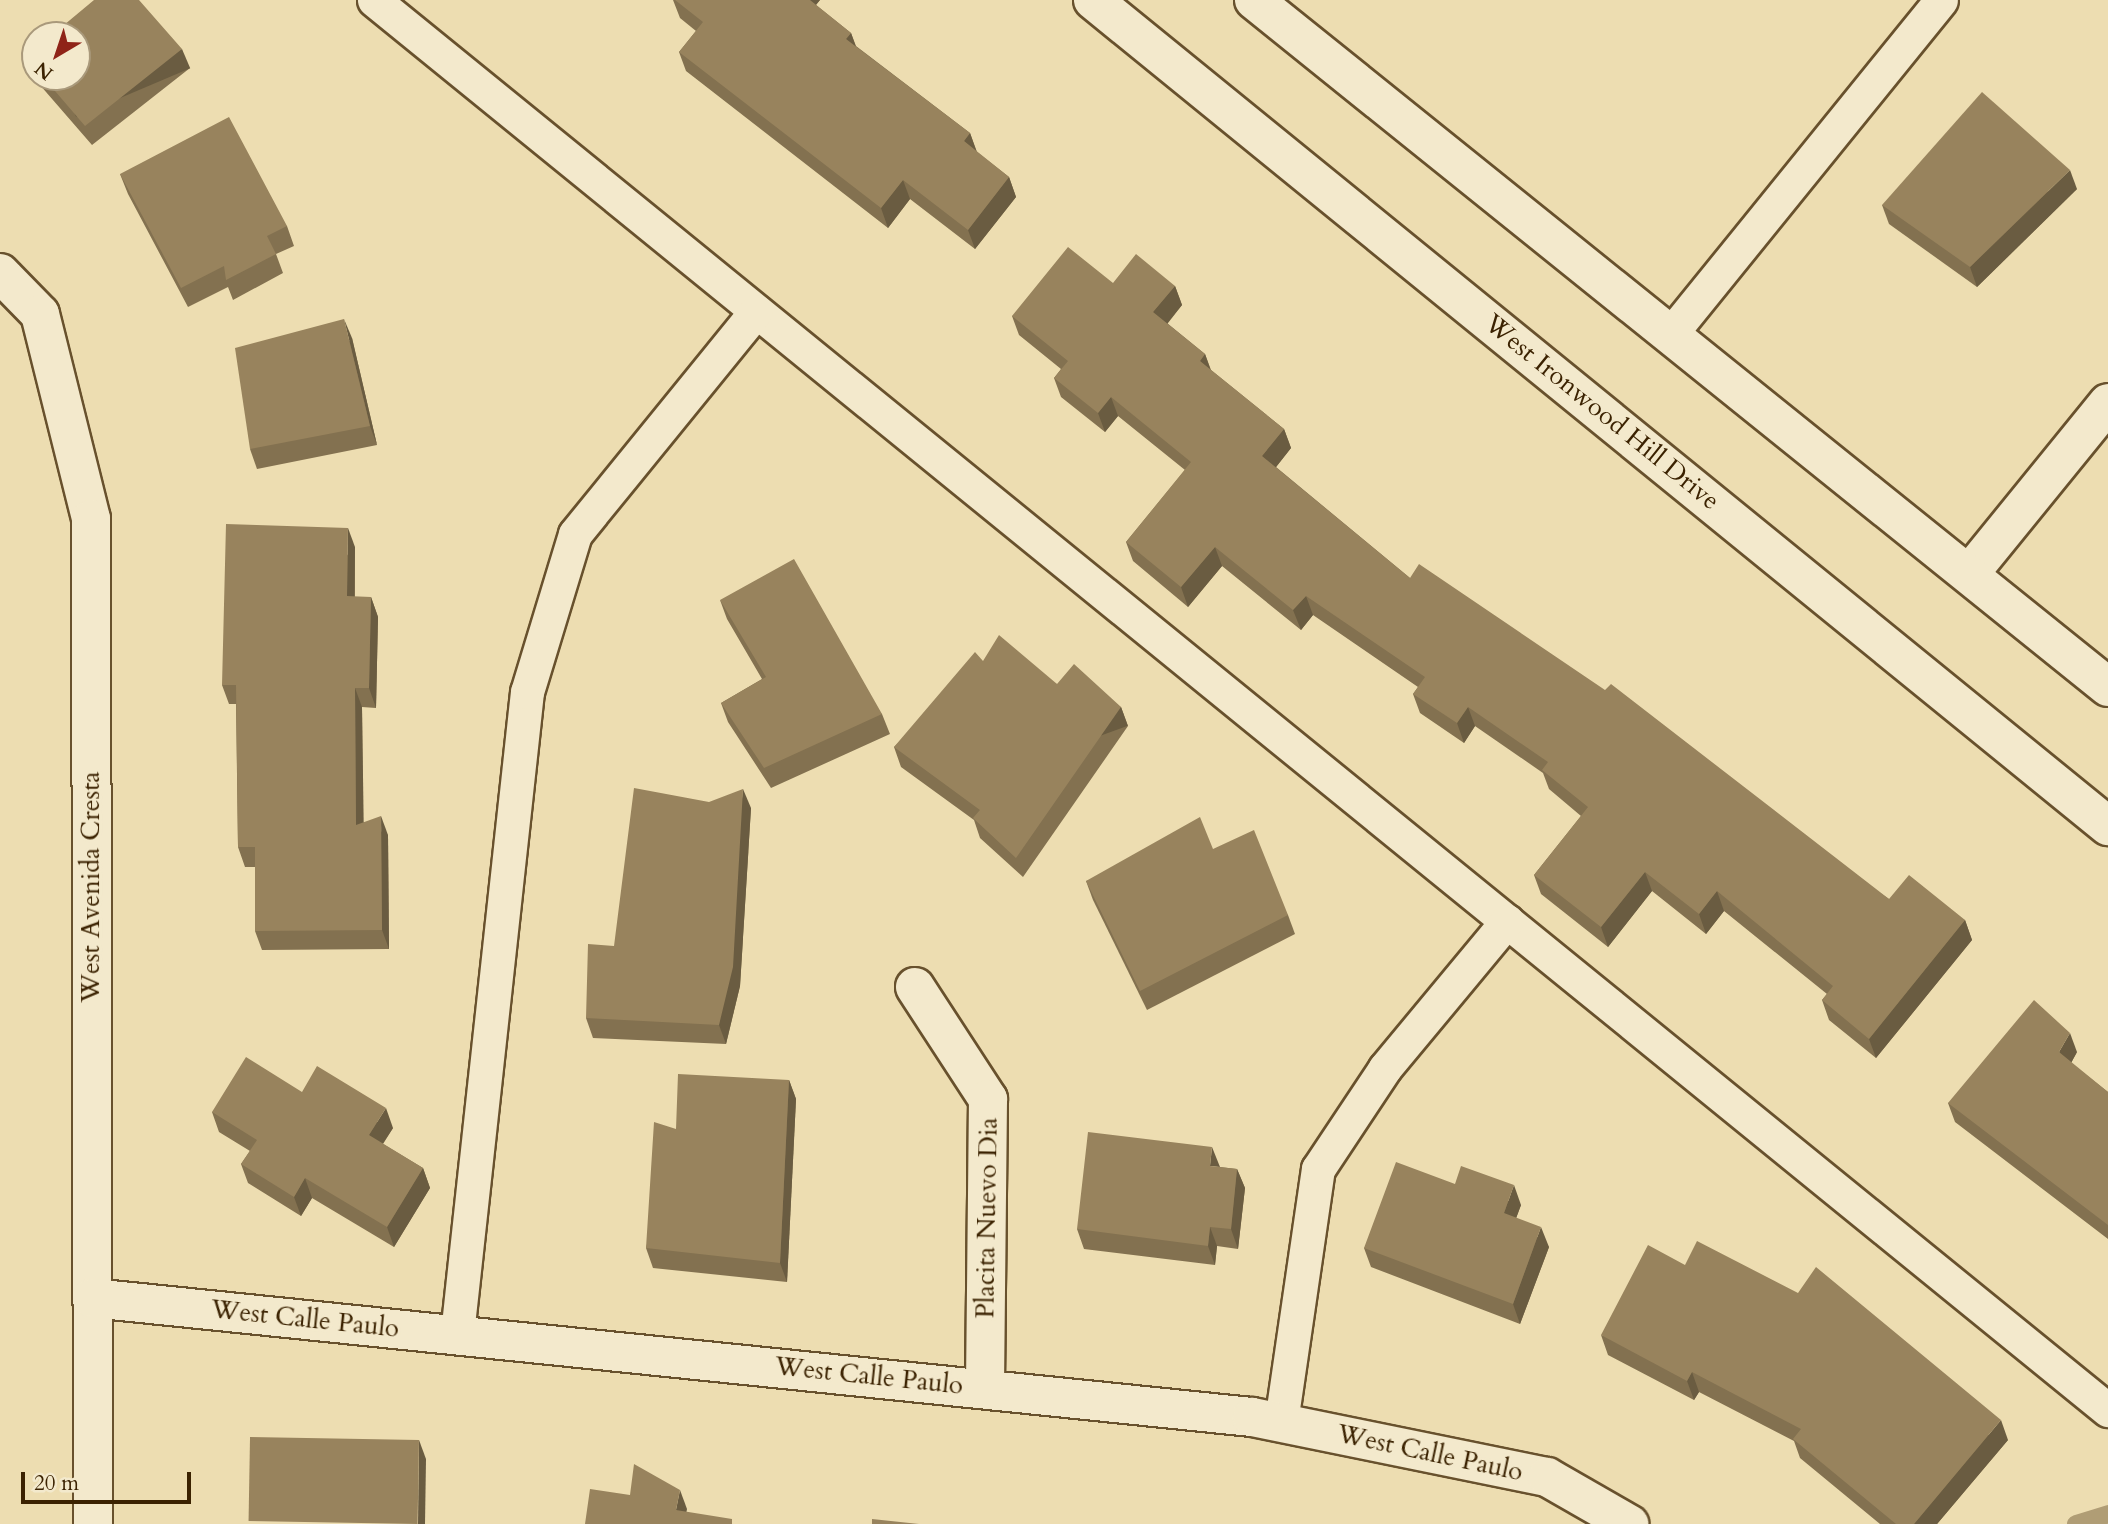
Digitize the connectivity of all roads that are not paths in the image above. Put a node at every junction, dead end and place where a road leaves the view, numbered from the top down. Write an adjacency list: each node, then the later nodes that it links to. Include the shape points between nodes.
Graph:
1 (374, 0): 6 (lane)
2 (1093, 0): 11 (street, West Ironwood Hill Drive)
3 (1254, 0): 7 (street)
4 (1941, 0): 7 (lane)
5 (0, 273): 14 (street, West Avenida Cresta, via 40,314 90,519)
6 (756, 311): 12 (lane); 15 (lane, via 575,534 527,692)
7 (1669, 336): 9 (street)
8 (2108, 403): 9 (street)
9 (1970, 573): 10 (street)
10 (2108, 687)
11 (2108, 826)
12 (1507, 921): 17 (lane); 18 (lane, via 1385,1068 1318,1169)
13 (915, 986): 16 (street, Placita Nuevo Dia, via 988,1099)
14 (92, 1297): 15 (street, West Calle Paulo); 19 (street, West Avenida Cresta)
15 (457, 1334): 16 (street, West Calle Paulo)
16 (985, 1388): 18 (street, West Calle Paulo)
17 (2108, 1410)
18 (1281, 1422): 20 (street, West Calle Paulo, via 1547,1476)
19 (93, 1524)
20 (1629, 1524)

